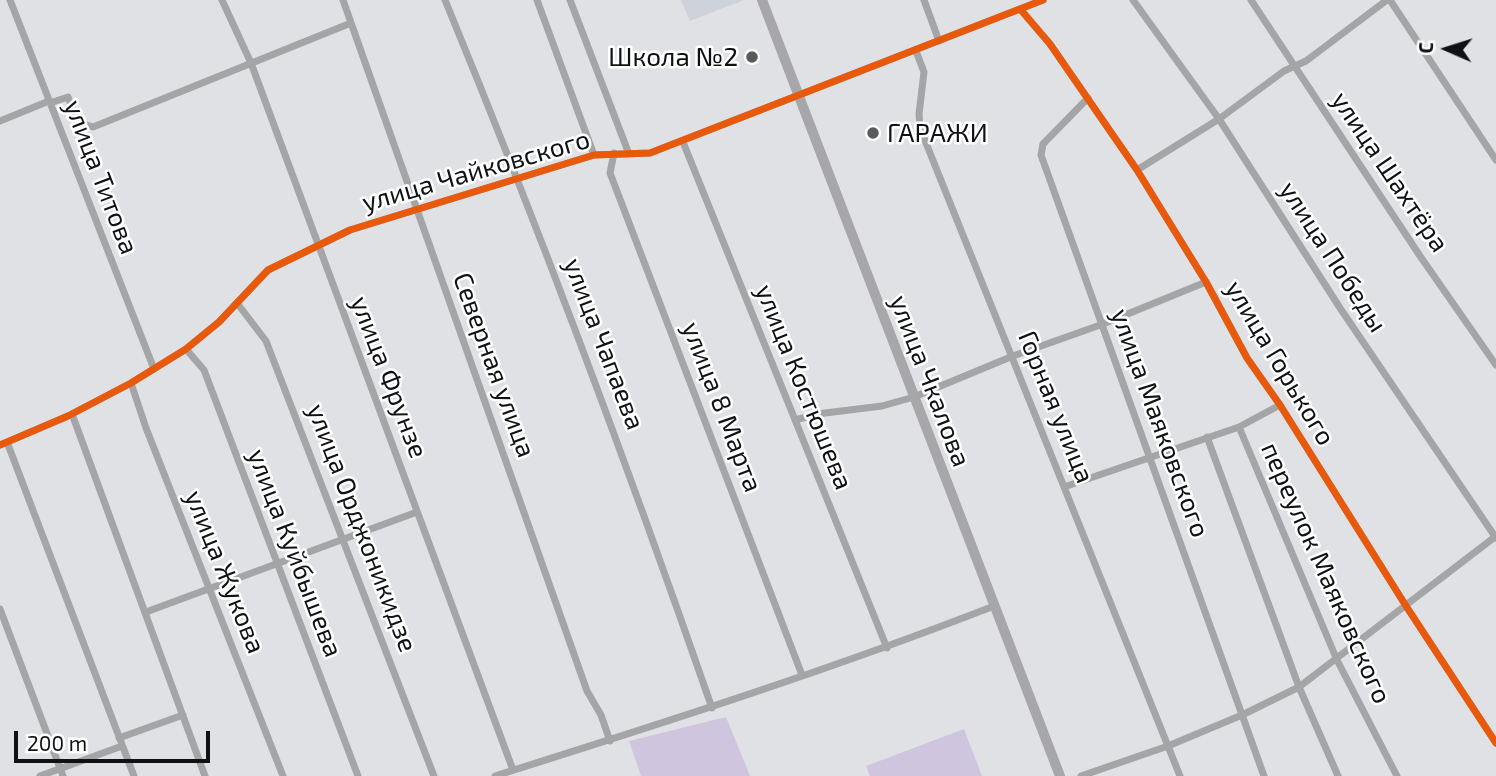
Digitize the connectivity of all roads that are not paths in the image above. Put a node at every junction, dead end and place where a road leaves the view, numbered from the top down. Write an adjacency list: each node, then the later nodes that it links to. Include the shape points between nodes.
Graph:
1 (10, 0): 21 (street, улица Титова)
2 (222, 0): 17 (street, улица Фрунзе)
3 (343, 0): 14 (street, Северная улица)
4 (444, 0): 30 (street, улица Чапаева)
5 (537, 0): 27 (street)
6 (570, 0): 26 (street)
7 (762, 0): 19 (main road, улица Чкалова)
8 (924, 0): 15 (street)
9 (1044, 0): 13 (street, улица Чайковского)
10 (1133, 0): 22 (street, улица Победы)
11 (1251, 0): 18 (street, улица Шахтёра)
12 (1388, 0): 18 (street); 28 (street)
13 (1021, 10): 15 (street, улица Чайковского); 20 (street, улица Горького)
14 (351, 23): 17 (street); 31 (street, Северная улица)
15 (939, 41): 16 (street, улица Чайковского)
16 (916, 51): 19 (street, улица Чайковского); 37 (street, Горная улица, via 924,72 920,128)
17 (251, 64): 21 (street, via 93,127 78,122 68,97); 32 (street, улица Фрунзе)
18 (1295, 66): 22 (street); 38 (street, улица Шахтёра)
19 (798, 95): 24 (street, улица Чайковского); 41 (main road, улица Чкалова)
20 (1088, 98): 29 (street, улица Горького); 35 (street, улица Маяковского, via 1043,144 1041,155)
21 (50, 102): 23 (street); 39 (street, улица Титова)
22 (1219, 119): 29 (street); 51 (street, улица Победы, via 1340,308)
23 (0, 121)
24 (682, 142): 26 (street, улица Чайковского, via 650,153); 44 (street, улица Костюшева)
25 (614, 153): 26 (street, улица Чайковского); 27 (street, улица Чайковского); 61 (street, улица 8 Марта, via 610,173)
26 (629, 154)
27 (594, 155): 30 (street, улица Чайковского)
28 (1496, 160)
29 (1137, 170): 33 (street, улица Горького)
30 (519, 179): 31 (street, улица Чайковского); 63 (street, улица Чапаева)
31 (417, 211): 32 (street, улица Чайковского); 66 (street, Северная улица, via 587,691)
32 (316, 245): 34 (street, улица Чайковского, via 268,270); 50 (street, улица Фрунзе)
33 (1206, 282): 35 (street); 42 (street, улица Горького, via 1247,358)
34 (237, 303): 36 (street, улица Чайковского); 52 (street, улица Орджоникидзе, via 266,341)
35 (1103, 324): 37 (street); 48 (street, улица Маяковского)
36 (186, 349): 39 (street, улица Чайковского); 53 (street, улица Куйбышева, via 204,370)
37 (1013, 356): 41 (street); 49 (street, Горная улица)
38 (1496, 365)
39 (154, 369): 40 (street, улица Чайковского)
40 (131, 383): 43 (street, улица Чайковского); 54 (street, улица Жукова)
41 (914, 397): 44 (street); 55 (main road, улица Чкалова)
42 (1280, 405): 45 (street, переулок Маяковского); 56 (street, улица Горького)
43 (72, 414): 47 (street, улица Чайковского); 58 (street)
44 (795, 421): 59 (street, улица Костюшева)
45 (1239, 427): 46 (street); 60 (street, переулок Маяковского)
46 (1207, 437): 48 (street); 62 (street)
47 (4, 443): 67 (street)
48 (1150, 456): 49 (street); 65 (street, улица Маяковского)
49 (1065, 487): 69 (street, Горная улица)
50 (417, 512): 52 (street); 70 (street, улица Фрунзе)
51 (1496, 537): 56 (street)
52 (344, 539): 53 (street); 77 (street, улица Орджоникидзе)
53 (276, 563): 54 (street); 76 (street, улица Куйбышева)
54 (210, 589): 58 (street); 75 (street, улица Жукова)
55 (994, 606): 59 (street); 79 (main road, улица Чкалова)
56 (1406, 606): 60 (street); 68 (street, улица Горького)
57 (0, 609): 71 (street)
58 (146, 612): 64 (street)
59 (887, 648): 61 (street)
60 (1336, 660): 62 (street); 84 (street, переулок Маяковского)
61 (802, 676): 63 (street)
62 (1298, 687): 65 (street); 83 (street)
63 (712, 708): 66 (street)
64 (183, 715): 67 (street); 74 (street)
65 (1242, 715): 69 (street); 82 (street, улица Маяковского)
66 (611, 741): 70 (street)
67 (121, 742): 71 (street); 73 (street)
68 (1496, 743)
69 (1168, 746): 80 (street); 81 (street, Горная улица)
70 (513, 770): 78 (street)
71 (61, 772): 72 (street)
72 (40, 776)
73 (134, 776)
74 (205, 776)
75 (283, 776)
76 (358, 776)
77 (434, 776)
78 (495, 776)
79 (1060, 776)
80 (1081, 776)
81 (1180, 776)
82 (1264, 776)
83 (1338, 776)
84 (1397, 776)

